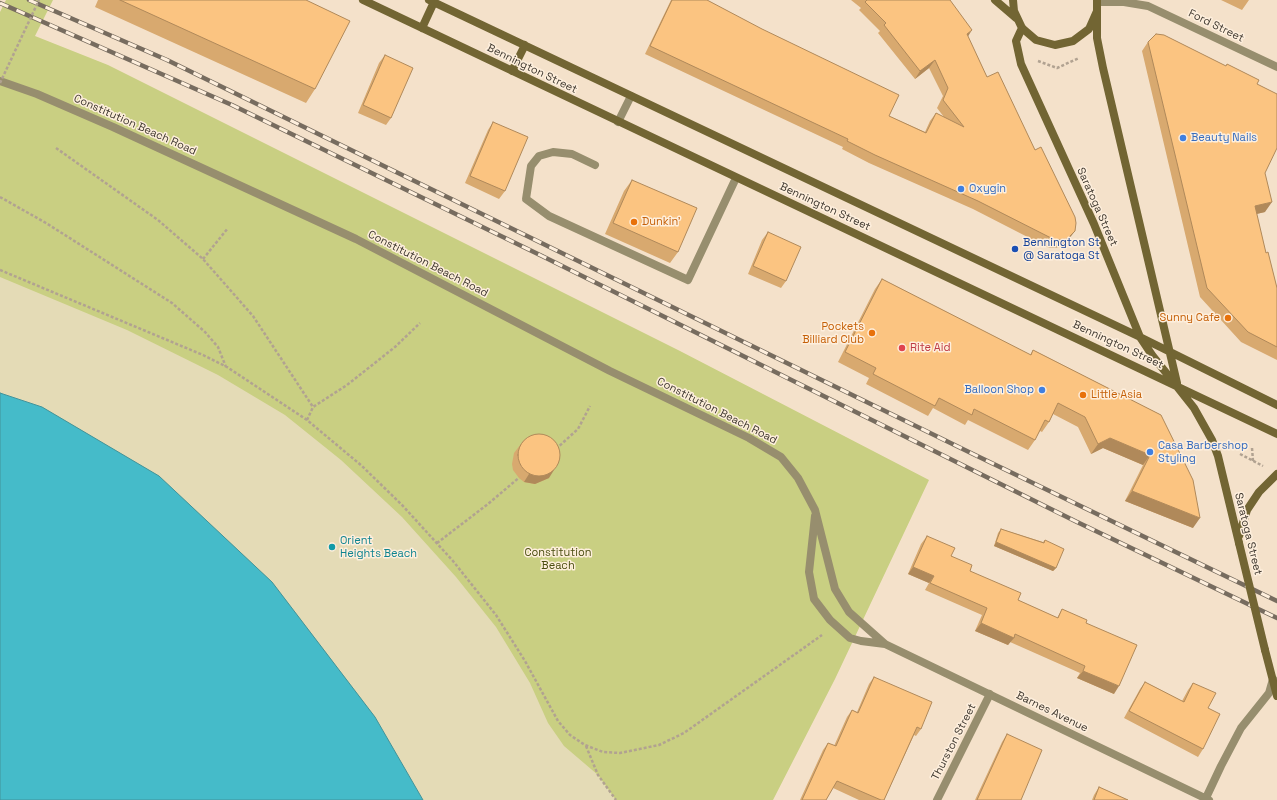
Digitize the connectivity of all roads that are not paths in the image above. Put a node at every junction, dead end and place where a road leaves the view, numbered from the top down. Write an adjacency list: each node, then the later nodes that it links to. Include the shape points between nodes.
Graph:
1 (363, 0): 8 (main road, Bennington Street)
2 (995, 0): 7 (main road)
3 (1013, 0): 7 (main road)
4 (432, 1): 8 (main road); 10 (main road, Bennington Street)
5 (1097, 1): 6 (main road); 11 (street, Ford Street, via 1148,6)
6 (1097, 11): 9 (main road, via 1089,29 1073,41 1064,44 1046,44 1036,40); 19 (main road, Saratoga Street, via 1096,28 1102,62)
7 (1017, 18): 9 (main road)
8 (422, 28): 12 (main road, Bennington Street)
9 (1022, 28): 18 (main road, Saratoga Street, via 1016,41 1021,64 1098,234)
10 (525, 45): 12 (main road); 14 (main road, Bennington Street)
11 (1277, 67)
12 (512, 71): 15 (main road, Bennington Street)
13 (0, 82): 24 (street, Constitution Beach Road, via 37,94 113,127 356,239 748,438 781,457 798,478)
14 (631, 96): 15 (street); 18 (main road, Bennington Street)
15 (618, 122): 17 (main road, Bennington Street)
16 (595, 165): 17 (street, via 572,154 553,152 539,156 531,166 526,199 549,216 688,280)
17 (736, 178): 20 (main road, Bennington Street)
18 (1140, 337): 19 (main road, Bennington Street); 20 (main road, Saratoga Street)
19 (1169, 352): 20 (main road, Saratoga Street); 21 (main road, Bennington Street)
20 (1178, 386): 22 (main road, Bennington Street); 25 (main road, Saratoga Street, via 1201,419 1215,447)
21 (1277, 405)
22 (1277, 434)
23 (1277, 474): 25 (main road, via 1259,492 1247,510)
24 (815, 510): 26 (street, Constitution Beach Road, via 835,589 849,612); 26 (street, via 810,572 814,599 830,620 850,638 861,642)
25 (1239, 542): 27 (main road, Saratoga Street, bridge)
26 (885, 644): 28 (street, Barnes Avenue)
27 (1273, 679): 29 (main road, Saratoga Street); 30 (street, via 1270,693 1241,728 1220,766)
28 (990, 694): 30 (street, Barnes Avenue); 31 (street, Thurston Street)
29 (1277, 696)
30 (1207, 799)
31 (937, 800)

